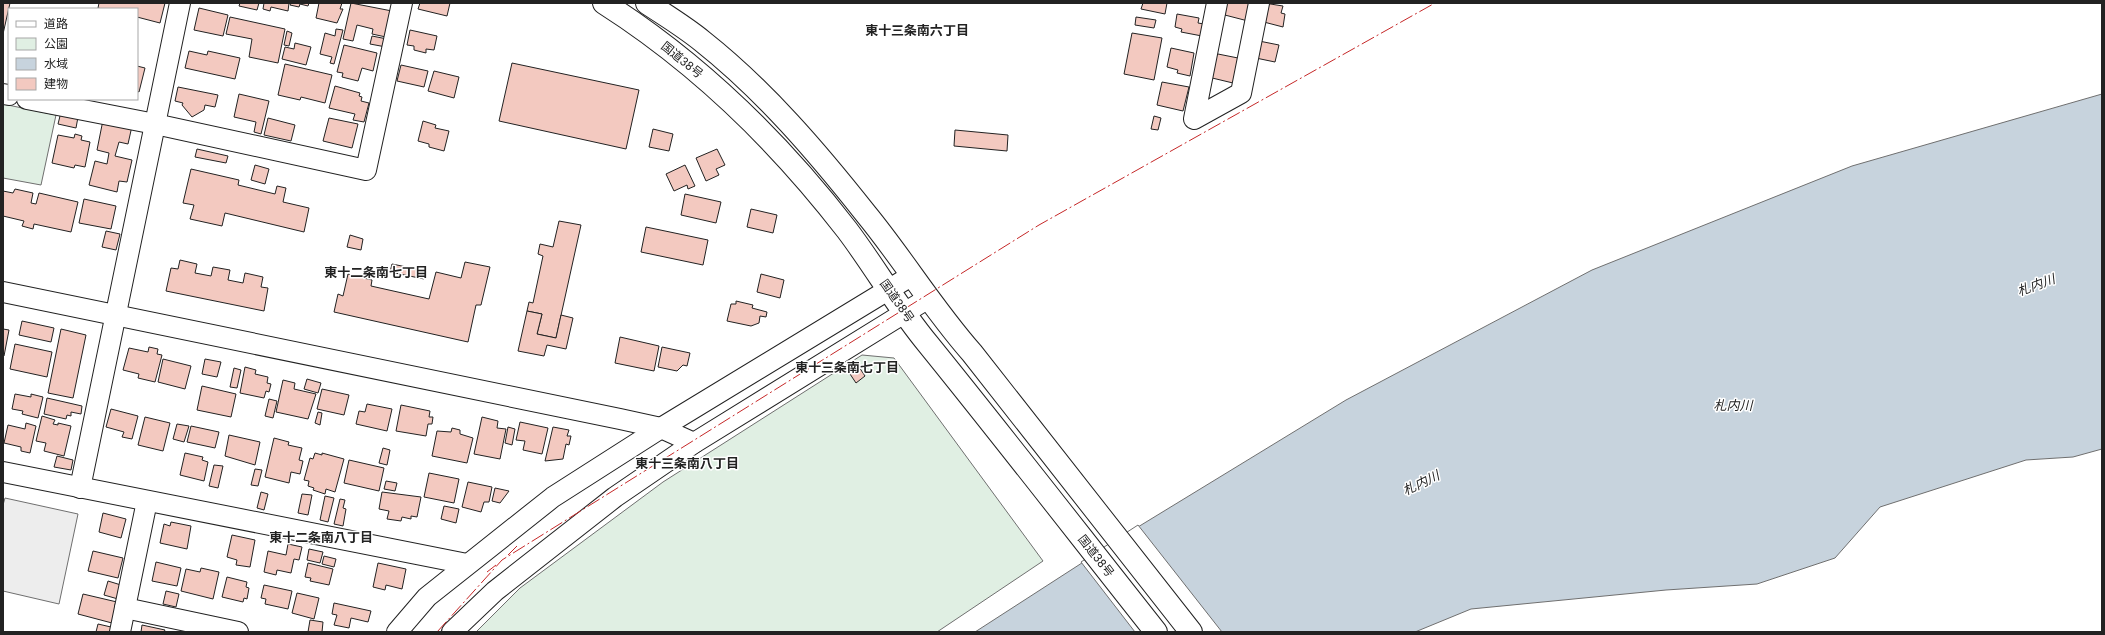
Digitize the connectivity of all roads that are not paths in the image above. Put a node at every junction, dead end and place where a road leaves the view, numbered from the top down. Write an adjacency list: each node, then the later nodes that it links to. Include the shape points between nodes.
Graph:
1 (180, 3): 8 (street)
2 (402, 3): 8 (street, via 366,170)
3 (604, 3): 10 (highway, 国道38号, via 693,67 794,166)
4 (647, 3): 9 (highway, via 702,40 754,87 807,142 867,215)
5 (1217, 3): 6 (street, via 1194,119 1241,93)
6 (1259, 3)
7 (32, 100): 8 (street)
8 (155, 124): 14 (street)
9 (911, 276): 10 (street); 12 (highway)
10 (890, 289): 13 (highway, 国道38号); 15 (street)
11 (3, 292): 14 (street)
12 (928, 299): 13 (street); 27 (highway)
13 (905, 313): 16 (street); 26 (highway, 国道38号, via 926,343)
14 (115, 314): 15 (street); 18 (street)
15 (661, 428): 16 (street); 20 (street, via 553,497)
16 (694, 443): 25 (street, via 615,497 501,586)
17 (3, 472): 18 (street)
18 (80, 488): 19 (street)
19 (147, 501): 20 (street); 21 (street)
20 (467, 564): 24 (street, via 427,597)
21 (125, 608): 22 (street); 23 (street)
22 (120, 632)
23 (238, 632)
24 (397, 632)
25 (452, 632)
26 (1156, 632)
27 (1191, 632)

